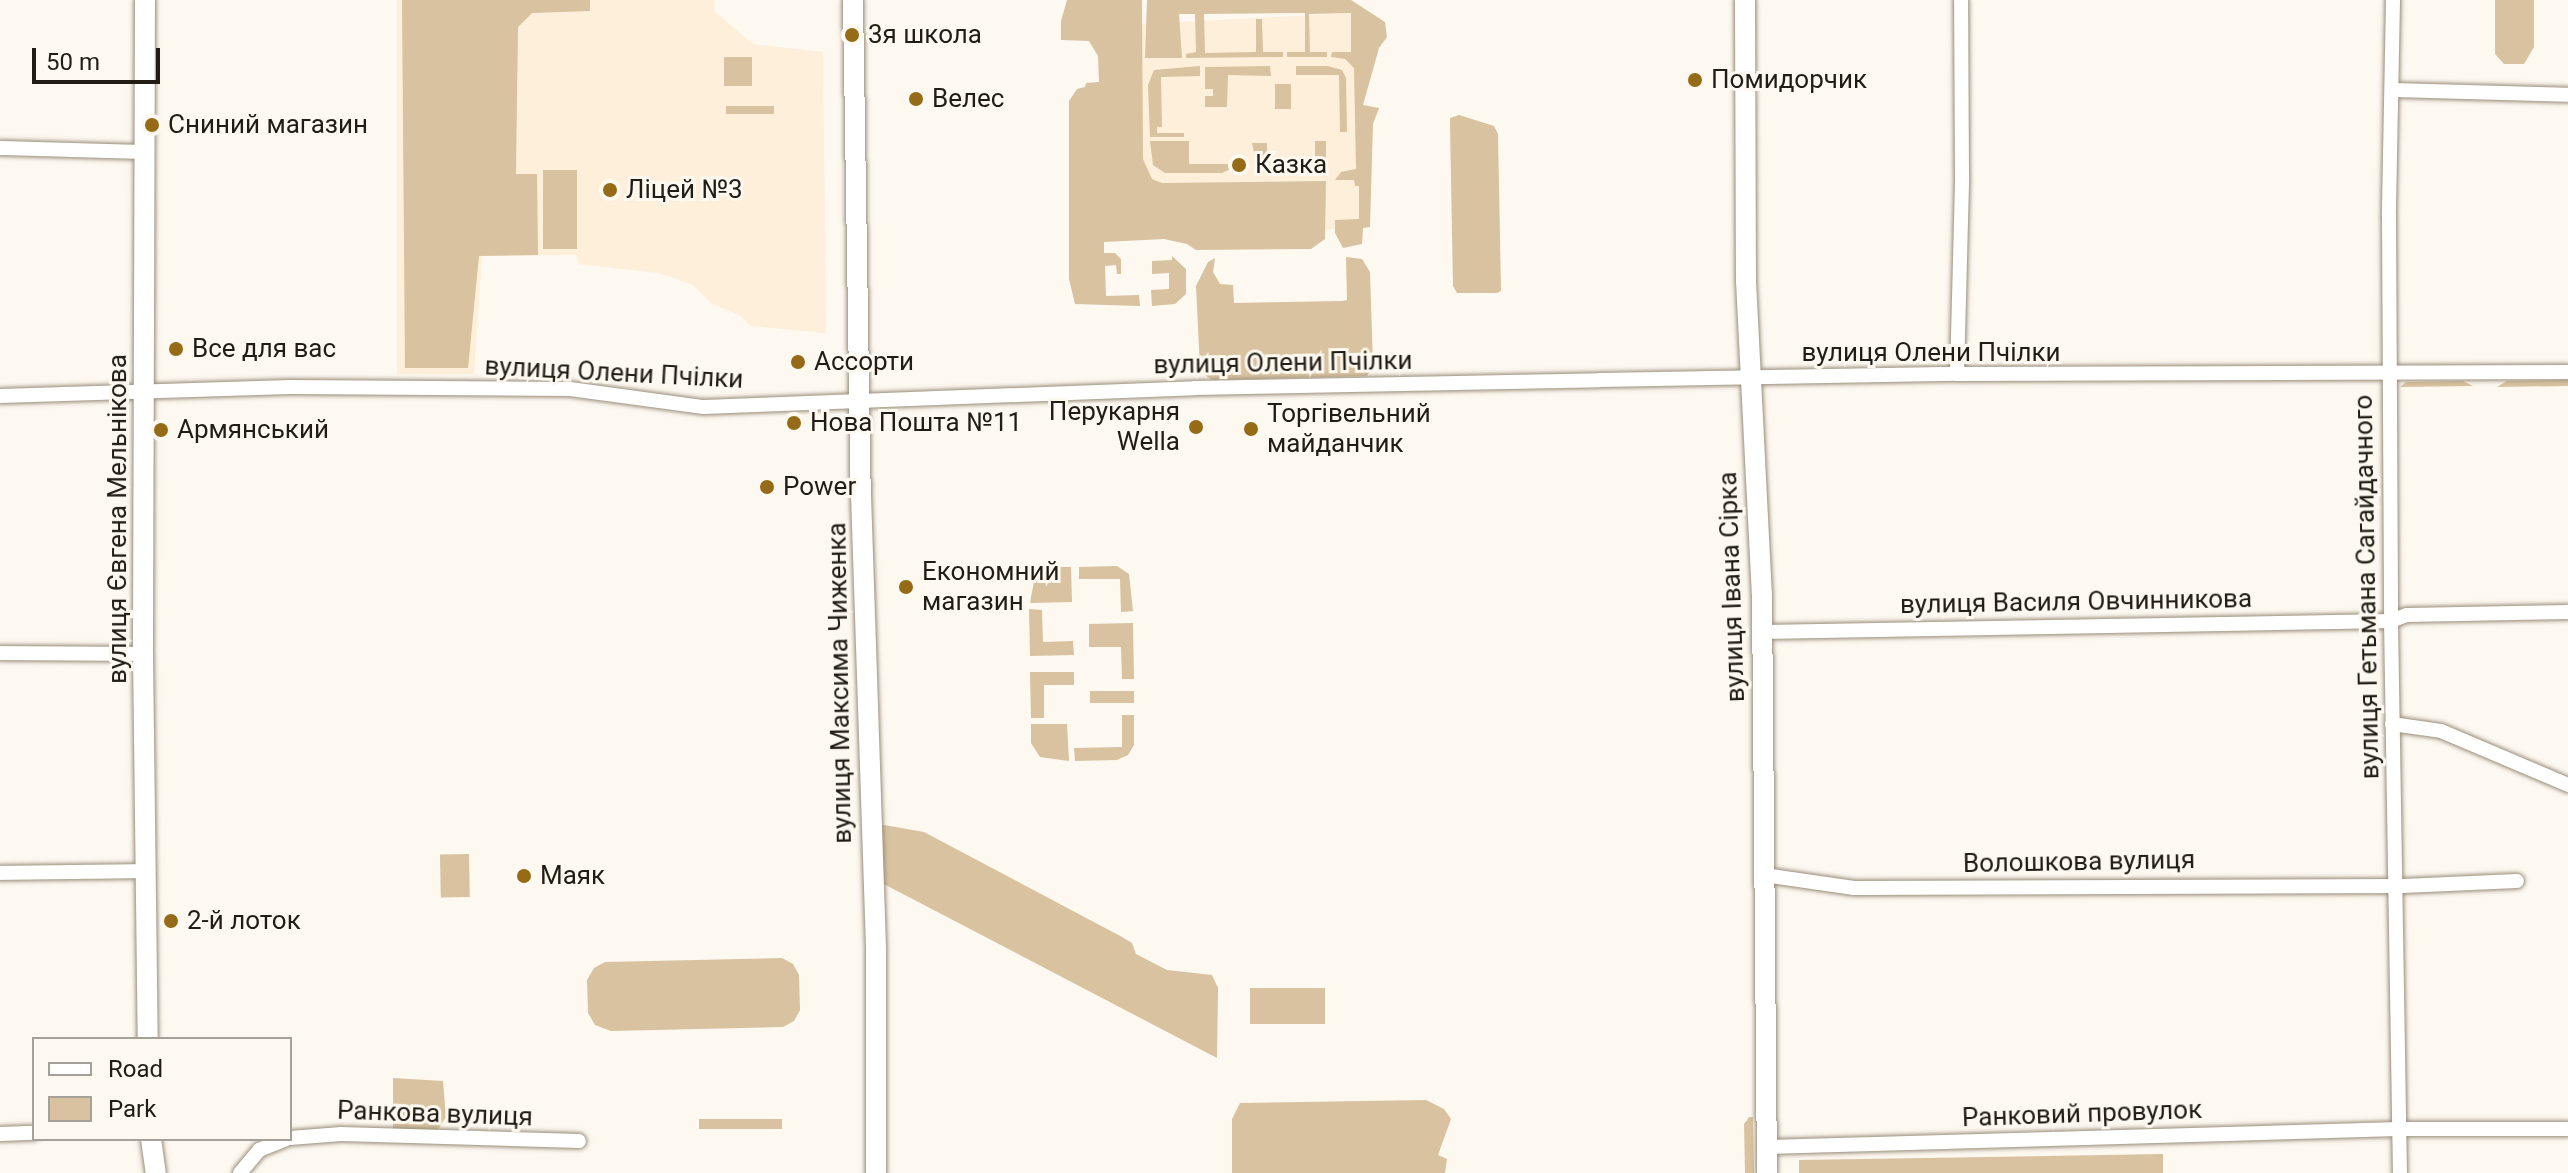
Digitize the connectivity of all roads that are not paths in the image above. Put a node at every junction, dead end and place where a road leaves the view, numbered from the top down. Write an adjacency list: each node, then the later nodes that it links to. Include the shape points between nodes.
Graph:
1 (145, 0): 9 (street, вулиця Євгена Мельнікова)
2 (853, 0): 16 (street, вулиця Максима Чиженка)
3 (1745, 0): 13 (street, вулиця Івана Сірка)
4 (1961, 0): 12 (street)
5 (2393, 0): 6 (street, вулиця Гетьмана Сагайдачного)
6 (2392, 90): 7 (street); 11 (street, вулиця Гетьмана Сагайдачного)
7 (2568, 95)
8 (0, 148): 9 (street)
9 (145, 152): 14 (street, вулиця Євгена Мельнікова)
10 (2568, 372): 11 (street, вулиця Олени Пчілки)
11 (2389, 373): 12 (street, вулиця Олени Пчілки); 18 (street, вулиця Гетьмана Сагайдачного)
12 (1957, 374): 13 (street, вулиця Олени Пчілки)
13 (1750, 378): 16 (street, вулиця Олени Пчілки, via 1195,388); 19 (street, вулиця Івана Сірка)
14 (145, 391): 15 (street, вулиця Олени Пчілки); 16 (street, вулиця Олени Пчілки, via 570,389 704,407); 21 (street, вулиця Євгена Мельнікова)
15 (0, 396)
16 (861, 401): 41 (street, вулиця Максима Чиженка, via 876,953)
17 (2568, 612): 18 (street, вулиця Василя Овчинникова, via 2407,615)
18 (2391, 621): 19 (street, вулиця Василя Овчинникова); 22 (street, вулиця Гетьмана Сагайдачного)
19 (1762, 632): 26 (street, вулиця Івана Сірка)
20 (0, 653): 21 (street)
21 (143, 654): 24 (street, вулиця Євгена Мельнікова)
22 (2392, 724): 23 (street, via 2441,731); 28 (street, вулиця Гетьмана Сагайдачного)
23 (2568, 785)
24 (145, 871): 25 (street); 29 (street, вулиця Євгена Мельнікова)
25 (0, 873)
26 (1764, 875): 28 (street, Волошкова вулиця, via 1854,888); 38 (street, вулиця Івана Сірка)
27 (2517, 881): 28 (street, Волошкова вулиця)
28 (2395, 883): 30 (street, вулиця Гетьмана Сагайдачного)
29 (148, 1037)
30 (2399, 1129): 31 (street, Ранковий провулок); 38 (street, Ранковий провулок); 43 (street, вулиця Гетьмана Сагайдачного)
31 (2568, 1129)
32 (32, 1133): 33 (street)
33 (0, 1134)
34 (292, 1138): 37 (street, Ранкова вулиця, via 341,1134)
35 (151, 1141): 39 (street)
36 (281, 1141): 40 (street, Ранкова вулиця, via 259,1150)
37 (579, 1141)
38 (1767, 1147): 42 (street, вулиця Івана Сірка)
39 (156, 1173)
40 (240, 1173)
41 (876, 1173)
42 (1767, 1173)
43 (2400, 1173)

